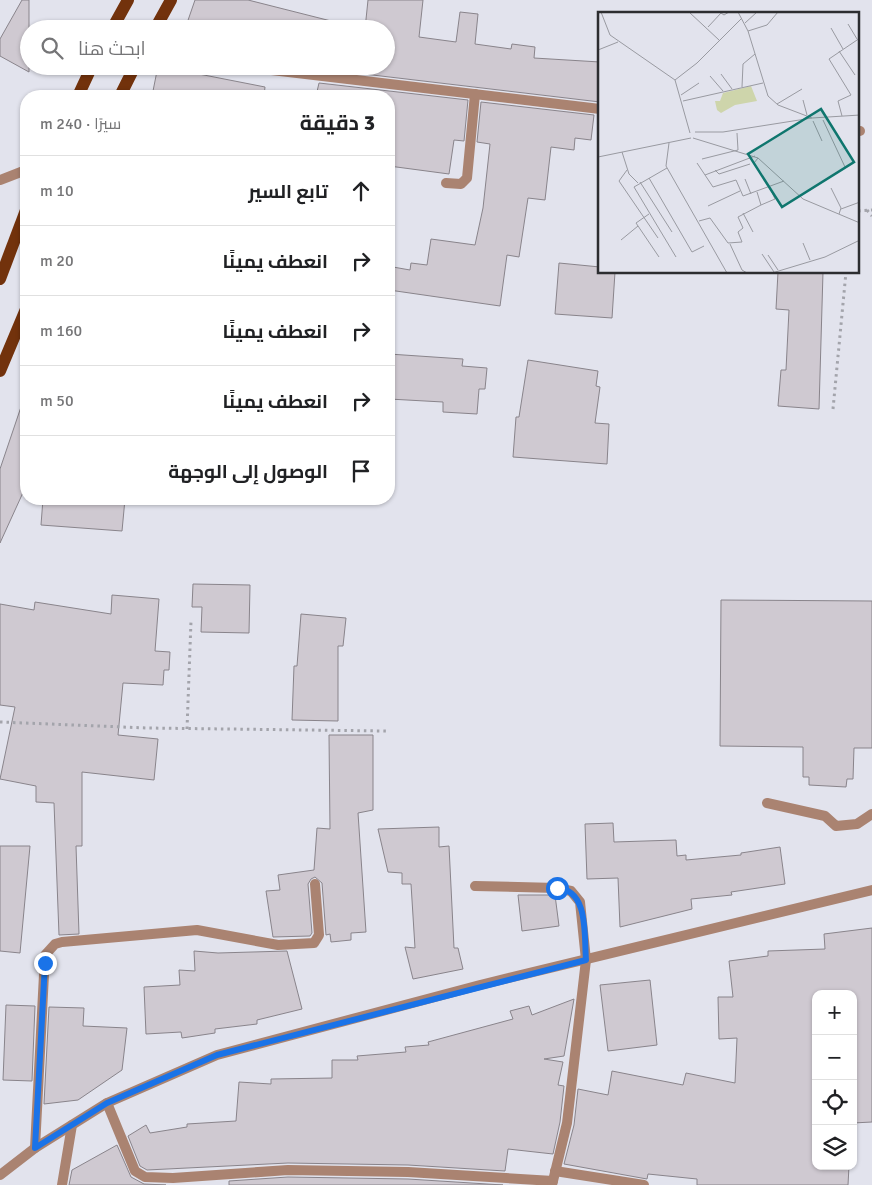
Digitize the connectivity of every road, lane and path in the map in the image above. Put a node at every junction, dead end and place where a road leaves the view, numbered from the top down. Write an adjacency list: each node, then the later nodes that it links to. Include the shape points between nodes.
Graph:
1 (128, 0): 3 (main road)
2 (171, 0): 4 (main road)
3 (117, 20)
4 (160, 20)
5 (88, 75): 8 (main road)
6 (130, 75): 9 (main road)
7 (314, 75): 10 (street)
8 (81, 90)
9 (123, 90)
10 (475, 94): 11 (street); 14 (street, via 467,178 461,184)
11 (598, 109)
12 (20, 172): 13 (street)
13 (0, 180)
14 (446, 183)
15 (867, 210): 16 (path); 17 (path); 18 (path)
16 (872, 210)
17 (860, 211)
18 (872, 216)
19 (20, 226): 21 (main road)
20 (846, 274): 24 (path)
21 (0, 279)
22 (20, 323): 23 (main road)
23 (0, 371)
24 (833, 409)
25 (191, 621): 27 (path)
26 (0, 722): 27 (path)
27 (187, 729): 28 (path)
28 (386, 731)
29 (767, 803): 30 (street, via 826,816 836,826 857,824)
30 (872, 814)
31 (315, 884): 37 (street, via 319,935 314,943 278,945 197,930 62,942 49,949 45,956)
32 (475, 886): 34 (street, via 571,891 580,902)
33 (872, 890): 34 (street)
34 (586, 960): 35 (street, via 217,1055); 39 (street, via 567,1123)
35 (107, 1103): 36 (street); 39 (street, via 135,1171 145,1178 288,1170)
36 (72, 1125): 37 (street); 40 (street)
37 (35, 1148): 38 (street)
38 (0, 1175)
39 (553, 1179): 41 (street)
40 (62, 1185)
41 (644, 1185)

